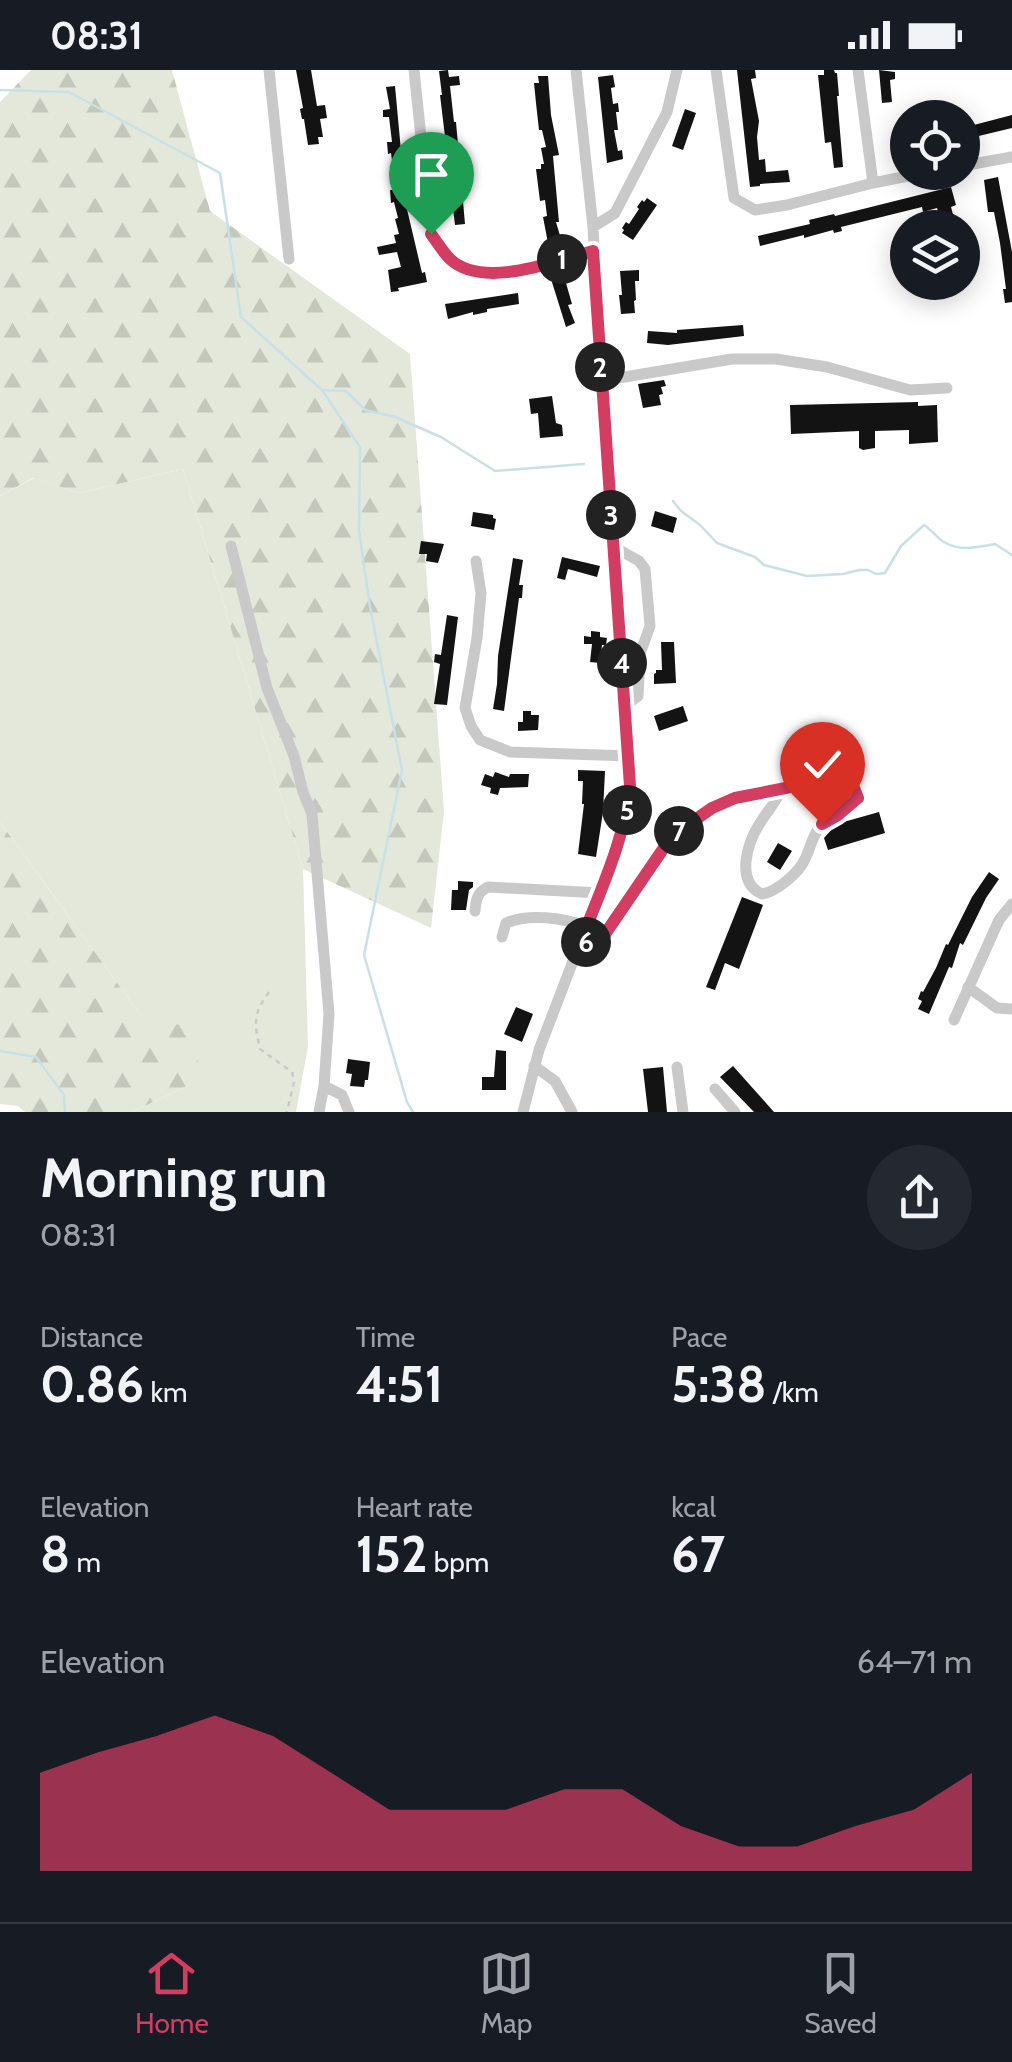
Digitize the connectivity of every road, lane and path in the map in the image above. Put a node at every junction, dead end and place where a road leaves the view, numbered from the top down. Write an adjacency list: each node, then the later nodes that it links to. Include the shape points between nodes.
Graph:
1 (269, 70): 13 (street)
2 (414, 70): 12 (street, via 431,234 452,262 482,274 508,272)
3 (576, 70): 11 (street)
4 (676, 70): 11 (street, via 667,112 615,213)
5 (716, 70): 10 (street, via 734,198 755,210)
6 (858, 70): 10 (street)
7 (1012, 157): 8 (street)
8 (980, 163)
9 (890, 179): 10 (street)
10 (872, 182)
11 (593, 227): 12 (street)
12 (593, 251): 14 (street)
13 (289, 258)
14 (601, 380): 15 (street, via 732,359 776,359 910,390); 17 (street)
15 (948, 388)
16 (232, 546): 34 (street, via 268,688 312,814 329,1014)
17 (614, 547): 19 (street); 19 (street, via 645,569 650,626 640,654 638,696)
18 (476, 562): 20 (street, via 482,593 465,708 480,740 510,752)
19 (626, 704): 20 (street)
20 (630, 756): 22 (street, via 628,803)
21 (780, 789): 21 (street, via 842,786 854,788 858,798 822,824 801,868 762,894 750,887 747,864 754,835); 27 (street, via 735,798 683,827 603,937)
22 (599, 894): 24 (street, via 488,887); 25 (street)
23 (1012, 904): 28 (street)
24 (475, 911)
25 (586, 926): 26 (street, via 519,918 506,922); 27 (street)
26 (502, 938)
27 (580, 944): 32 (street)
28 (968, 987): 30 (street, via 998,1008); 31 (street)
29 (269, 992): 36 (path, via 254,1027 260,1049 292,1072)
30 (1012, 1009)
31 (954, 1020)
32 (534, 1066): 39 (street); 40 (street, via 556,1081)
33 (677, 1067): 41 (street)
34 (324, 1086): 37 (street); 38 (street, via 342,1094)
35 (715, 1089): 42 (street)
36 (287, 1112)
37 (318, 1112)
38 (349, 1112)
39 (523, 1112)
40 (572, 1112)
41 (684, 1112)
42 (735, 1112)

